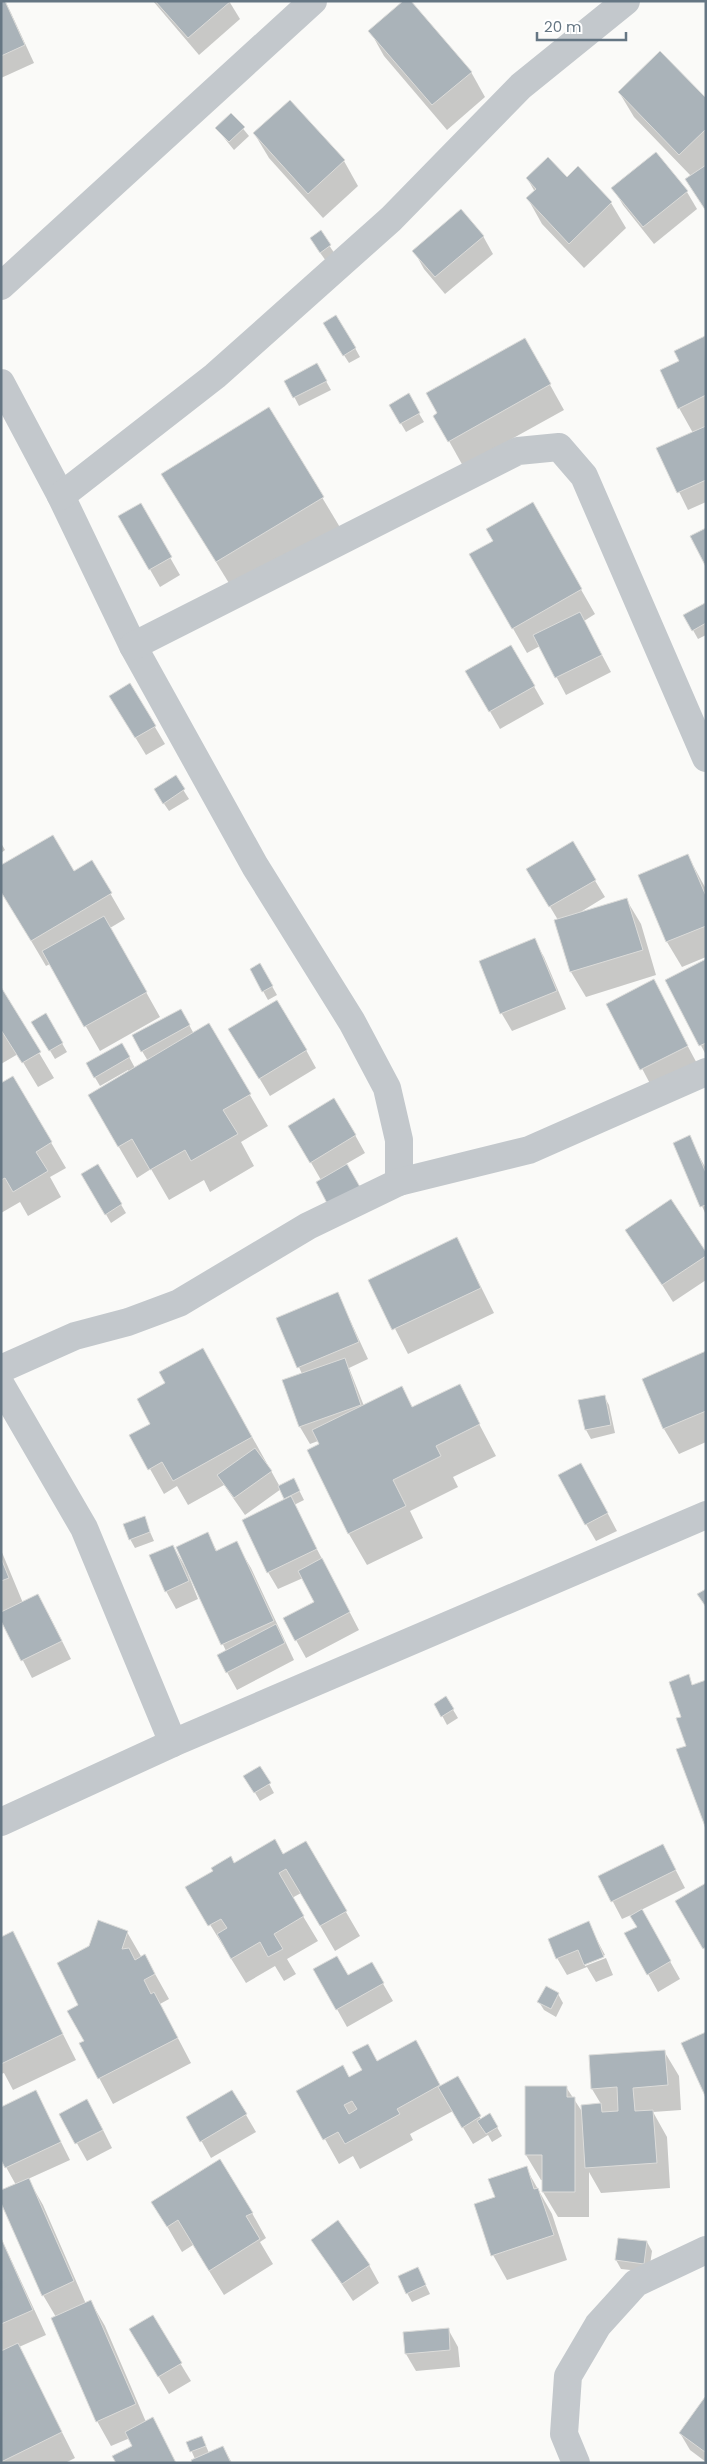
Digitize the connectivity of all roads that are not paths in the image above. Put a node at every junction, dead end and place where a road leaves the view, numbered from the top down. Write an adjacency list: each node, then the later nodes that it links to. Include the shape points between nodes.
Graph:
1 (313, 1): 3 (street)
2 (626, 1): 5 (street, via 521,86 391,219 215,376)
3 (1, 286)
4 (1, 383): 5 (street)
5 (61, 496): 6 (street)
6 (133, 646): 7 (street, via 518,451 559,447 584,476); 9 (street, via 255,866 352,1022 387,1088 400,1140)
7 (706, 758)
8 (706, 1072): 9 (street, via 529,1150)
9 (399, 1182): 10 (street, via 308,1226 179,1303 128,1322 75,1336)
10 (1, 1369)
11 (1, 1385): 13 (street, via 84,1528)
12 (706, 1515): 13 (street)
13 (173, 1743): 14 (street)
14 (1, 1822)
15 (706, 2250): 16 (street, via 636,2283 598,2325 568,2376 564,2434)
16 (576, 2463)

